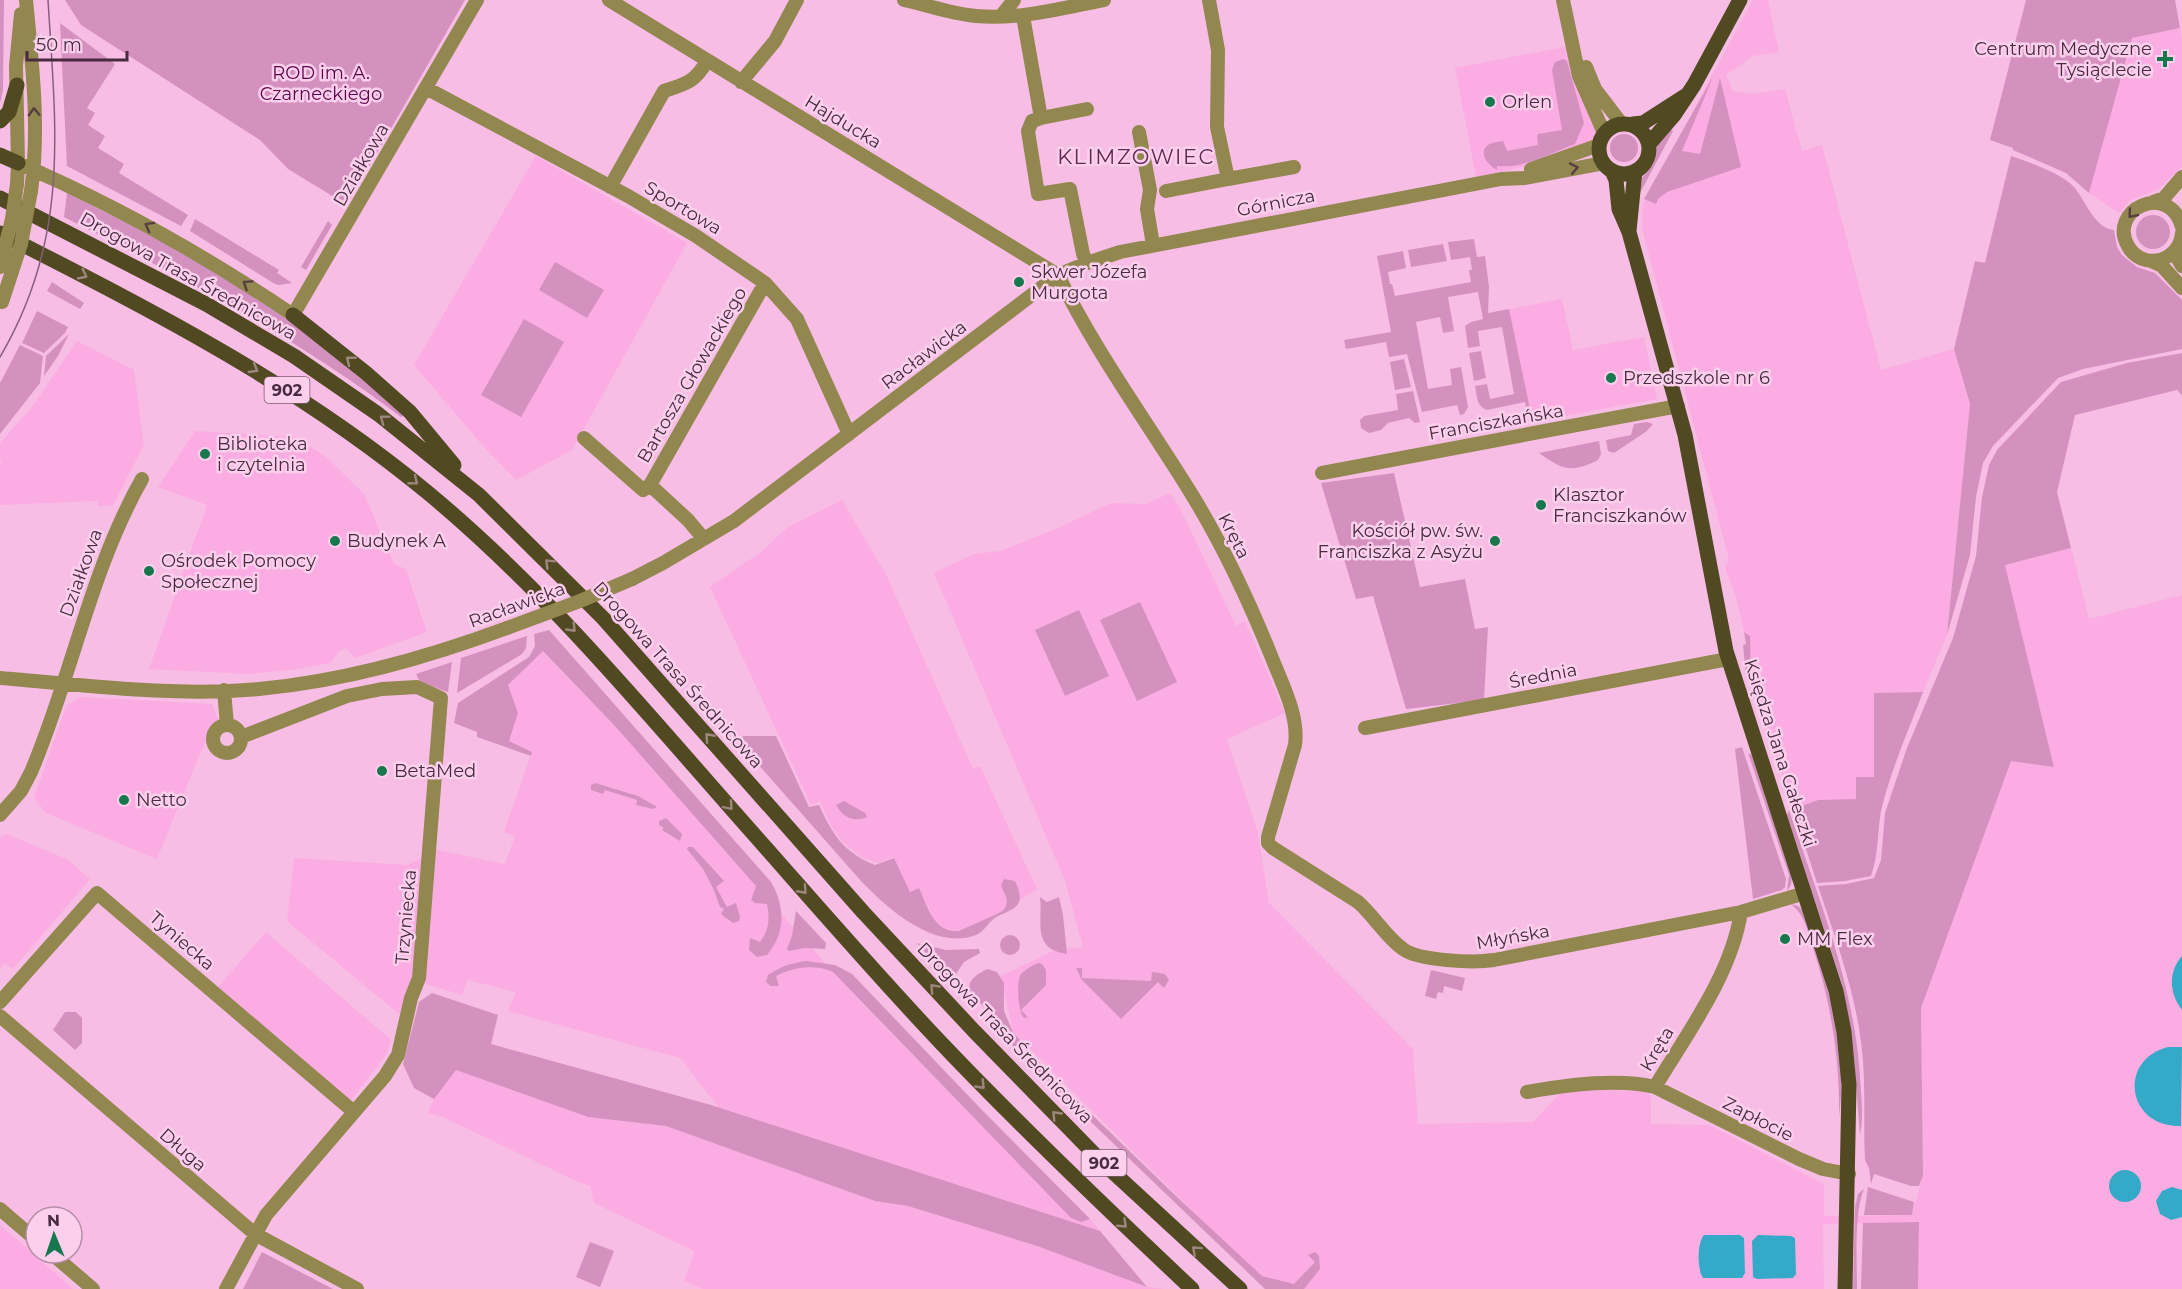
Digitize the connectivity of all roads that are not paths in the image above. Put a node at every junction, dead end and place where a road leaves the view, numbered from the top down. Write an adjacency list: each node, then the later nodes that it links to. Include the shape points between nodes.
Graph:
1 (24, 0): 16 (street); 30 (street, one-way to 1, via 32,66)
2 (477, 0): 17 (street, Działkowa)
3 (609, 0): 14 (street, Hajducka)
4 (797, 0): 15 (street, via 775,41)
5 (904, 0): 12 (street, via 975,16)
6 (1014, 0): 12 (street)
7 (1104, 0): 13 (street)
8 (1209, 0): 33 (street, via 1218,50 1218,127)
9 (1563, 0): 24 (street, via 1580,76)
10 (1571, 0): 22 (street, via 1590,79 1603,101)
11 (1740, 0): 18 (main road)
12 (1001, 16): 13 (street)
13 (1023, 16): 20 (street)
14 (707, 61): 15 (street, Hajducka); 35 (street, via 690,83 664,91)
15 (741, 82): 50 (street, Hajducka)
16 (17, 85): 21 (main road, via 9,112); 27 (street)
17 (426, 88): 35 (street, Sportowa); 54 (street, Działkowa)
18 (1685, 96): 22 (main road, via 1643,123); 25 (main road)
19 (1087, 109): 20 (street)
20 (1041, 118): 47 (street, via 1032,121 1028,131 1038,194 1070,189)
21 (0, 121)
22 (1627, 124): 24 (main road, via 1612,126); 25 (main road, via 1646,136)
23 (1139, 132): 43 (street, via 1150,190 1147,209)
24 (1602, 139): 29 (main road, via 1599,154); 34 (street, Górnicza)
25 (1649, 144): 31 (main road, via 1647,160)
26 (0, 155): 27 (main road)
27 (18, 163): 30 (street); 49 (street, bridge, via 12,219)
28 (1294, 167): 33 (street)
29 (1608, 167): 31 (main road, via 1620,174); 34 (street, Górnicza, one-way to 29); 40 (main road, Księdza Jana Gałeczki, via 1616,180 1619,209)
30 (34, 170): 53 (street, bridge, via 21,244); 54 (street, one-way to 30, via 138,220)
31 (1635, 171): 40 (main road, Księdza Jana Gałeczki)
32 (2182, 177): 38 (street, via 2164,198)
33 (1228, 179): 36 (street)
34 (1504, 179): 43 (street, Górnicza)
35 (610, 187): 51 (street, Sportowa, via 696,236)
36 (1166, 191)
37 (0, 198): 61 (main road, Drogowa Trasa Średnicowa / 902, one-way to 37, via 378,414 294,356 206,304)
38 (2153, 202): 39 (street, via 2167,206); 46 (street, one-way to 46, via 2134,209 2124,228 2129,249)
39 (2181, 221): 44 (street)
40 (1629, 232): 55 (main road, Księdza Jana Gałeczki)
41 (0, 233): 45 (main road, 902)
42 (0, 240): 45 (main road)
43 (1154, 245): 47 (street, Górnicza)
44 (2178, 247): 46 (street, via 2169,256); 48 (street)
45 (31, 249): 87 (main road, 902, one-way to 87, via 191,331 277,383 389,461 464,523 578,635 941,1042 1080,1184)
46 (2151, 261): 52 (street, via 2162,266)
47 (1087, 263): 50 (street, Górnicza)
48 (2182, 266)
49 (0, 267)
50 (1058, 275): 56 (street, Racławicka); 71 (street, Kręta, via 1104,357 1200,508 1247,601 1283,687 1296,724 1296,738)
51 (765, 284): 56 (street, Sportowa, via 796,319); 60 (street, Bartosza Głowackiego)
52 (2182, 288)
53 (1, 304)
54 (293, 315): 61 (main road, one-way to 54, via 410,412)
55 (1678, 406): 58 (street, Franciszkańska); 63 (main road, Księdza Jana Gałeczki)
56 (849, 434): 62 (street, Racławicka)
57 (584, 438): 60 (street, Bartosza Głowackiego, via 643,490)
58 (1322, 473)
59 (142, 479): 65 (street, Działkowa, via 105,560)
60 (650, 485): 62 (street, Bartosza Głowackiego)
61 (479, 495): 88 (main road, Drogowa Trasa Średnicowa / 902, one-way to 61, via 1102,1162 974,1031 863,912 603,618)
62 (704, 539): 66 (street, Racławicka, bridge, via 632,579 445,651 350,675 259,689)
63 (1728, 659): 68 (street, Średnia); 72 (main road, Księdza Jana Gałeczki)
64 (0, 678): 65 (street, Racławicka)
65 (62, 683): 66 (street, Racławicka, via 150,690); 70 (street, Działkowa, via 31,772)
66 (224, 690): 67 (street)
67 (226, 725): 69 (street, via 235,727); 69 (street, via 213,736 217,749 235,751)
68 (1365, 728)
69 (242, 737): 78 (street, Trzyniecka, via 347,696 382,689 417,687 441,698 419,978 398,1054)
70 (0, 815)
71 (1268, 837): 73 (street, Młyńska, via 1273,848 1358,902 1406,952 1448,960 1482,962)
72 (1805, 893): 73 (street, Młyńska); 79 (main road, Księdza Jana Gałeczki, via 1834,983 1844,1032 1849,1085)
73 (1741, 912): 76 (street, Kręta, via 1738,934 1721,972)
74 (0, 1002): 78 (street, Tyniecka, via 97,892)
75 (0, 1016): 82 (street, Długa)
76 (1655, 1086): 77 (street, Kręta, via 1589,1084); 79 (street, Zapłocie, via 1799,1159)
77 (1527, 1092)
78 (354, 1112): 82 (street, Trzyniecka, via 266,1215)
79 (1849, 1174): 89 (main road, Księdza Jana Gałeczki)
80 (0, 1209): 81 (street)
81 (24, 1230)
82 (255, 1234): 85 (street, Trzyniecka); 86 (street, Długa)
83 (65, 1265): 84 (street)
84 (93, 1289)
85 (226, 1289)
86 (357, 1289)
87 (1192, 1289)
88 (1240, 1289)
89 (1845, 1289)

